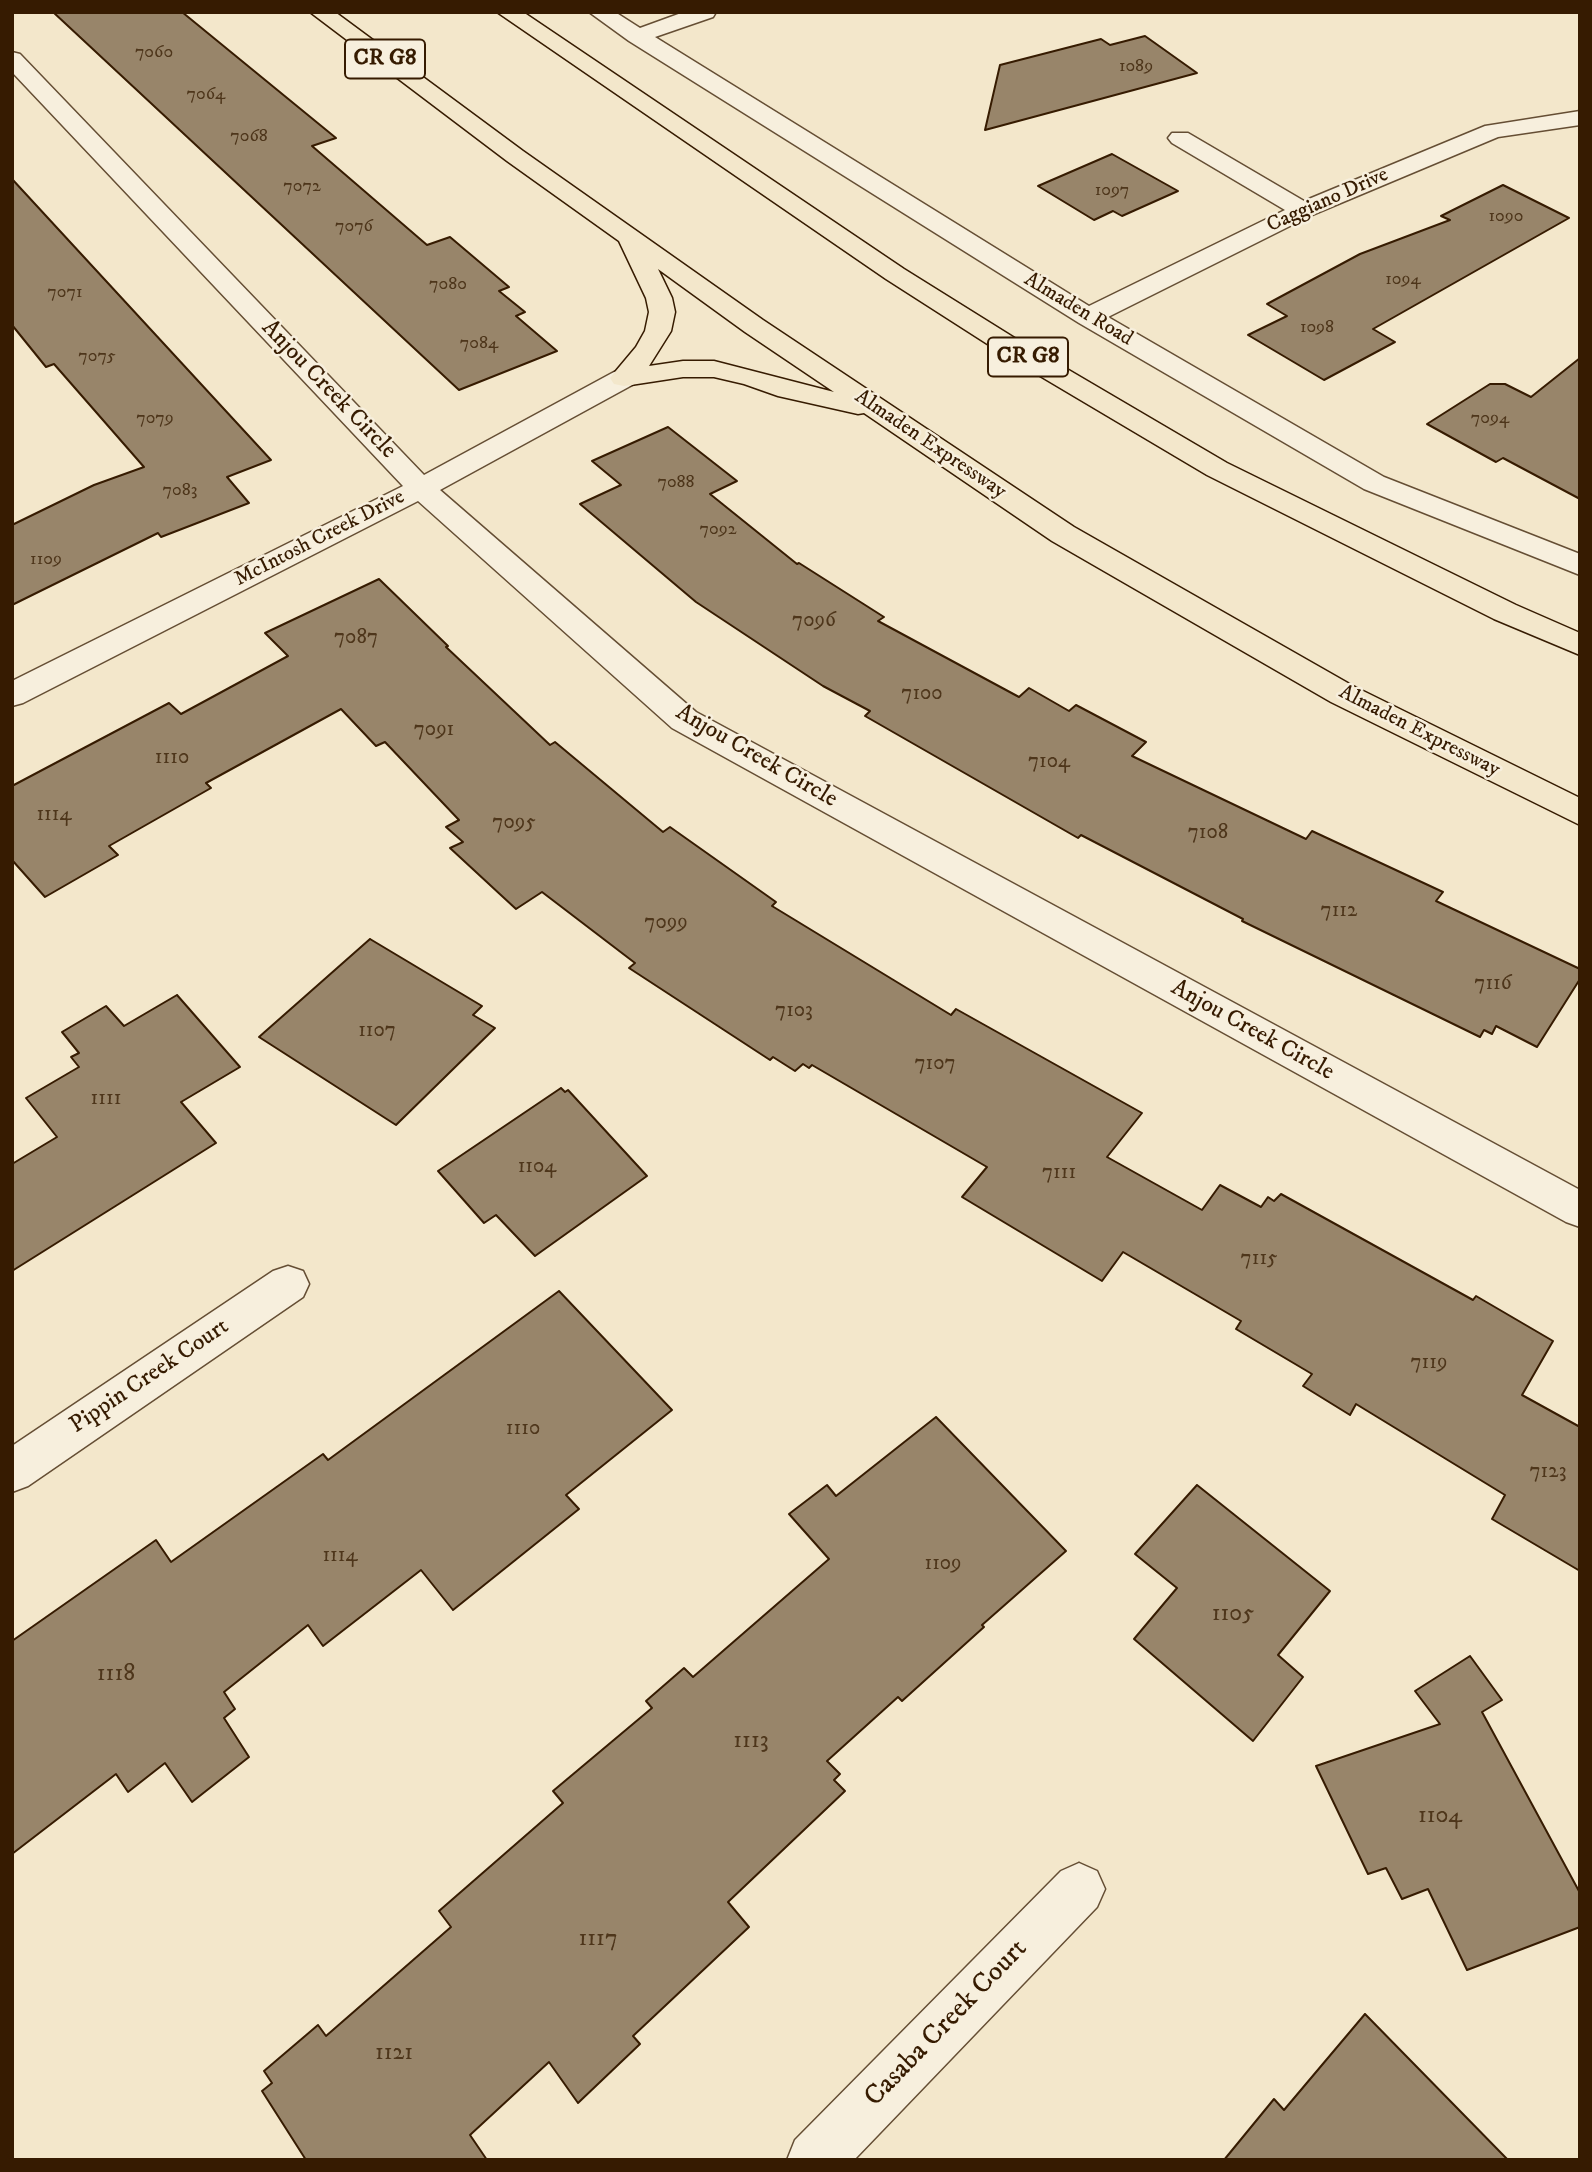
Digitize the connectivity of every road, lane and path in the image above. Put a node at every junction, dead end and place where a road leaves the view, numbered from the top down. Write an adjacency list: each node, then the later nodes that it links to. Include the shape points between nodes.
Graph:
1 (321, 12): 10 (main road, Almaden Expressway / CR G8)
2 (508, 12): 16 (main road, CR G8, via 1012,348 1193,454 1492,606)
3 (600, 12): 5 (street, Almaden Road)
4 (705, 12): 5 (street)
5 (637, 36): 11 (street, Almaden Road)
6 (12, 59): 14 (street, Anjou Creek Circle)
7 (1580, 118): 9 (street, Caggiano Drive, via 1493,131)
8 (1180, 138): 9 (street)
9 (1303, 210): 11 (street, Caggiano Drive)
10 (628, 236): 12 (main road, via 662,312 648,350); 13 (main road, Almaden Expressway / CR G8)
11 (1088, 317): 15 (street, Almaden Road, via 1374,483)
12 (624, 378): 13 (main road, via 714,369); 14 (street, McIntosh Creek Drive)
13 (880, 410): 18 (main road, Almaden Expressway / CR G8, via 1075,541 1342,694)
14 (421, 488): 17 (street, McIntosh Creek Drive); 19 (street, Anjou Creek Circle, via 684,720)
15 (1580, 565)
16 (1580, 645)
17 (12, 695)
18 (1580, 813)
19 (1580, 1210)
20 (288, 1283): 21 (street, Pippin Creek Court)
21 (12, 1471)
22 (1079, 1889): 23 (street, Casaba Creek Court)
23 (815, 2160)

